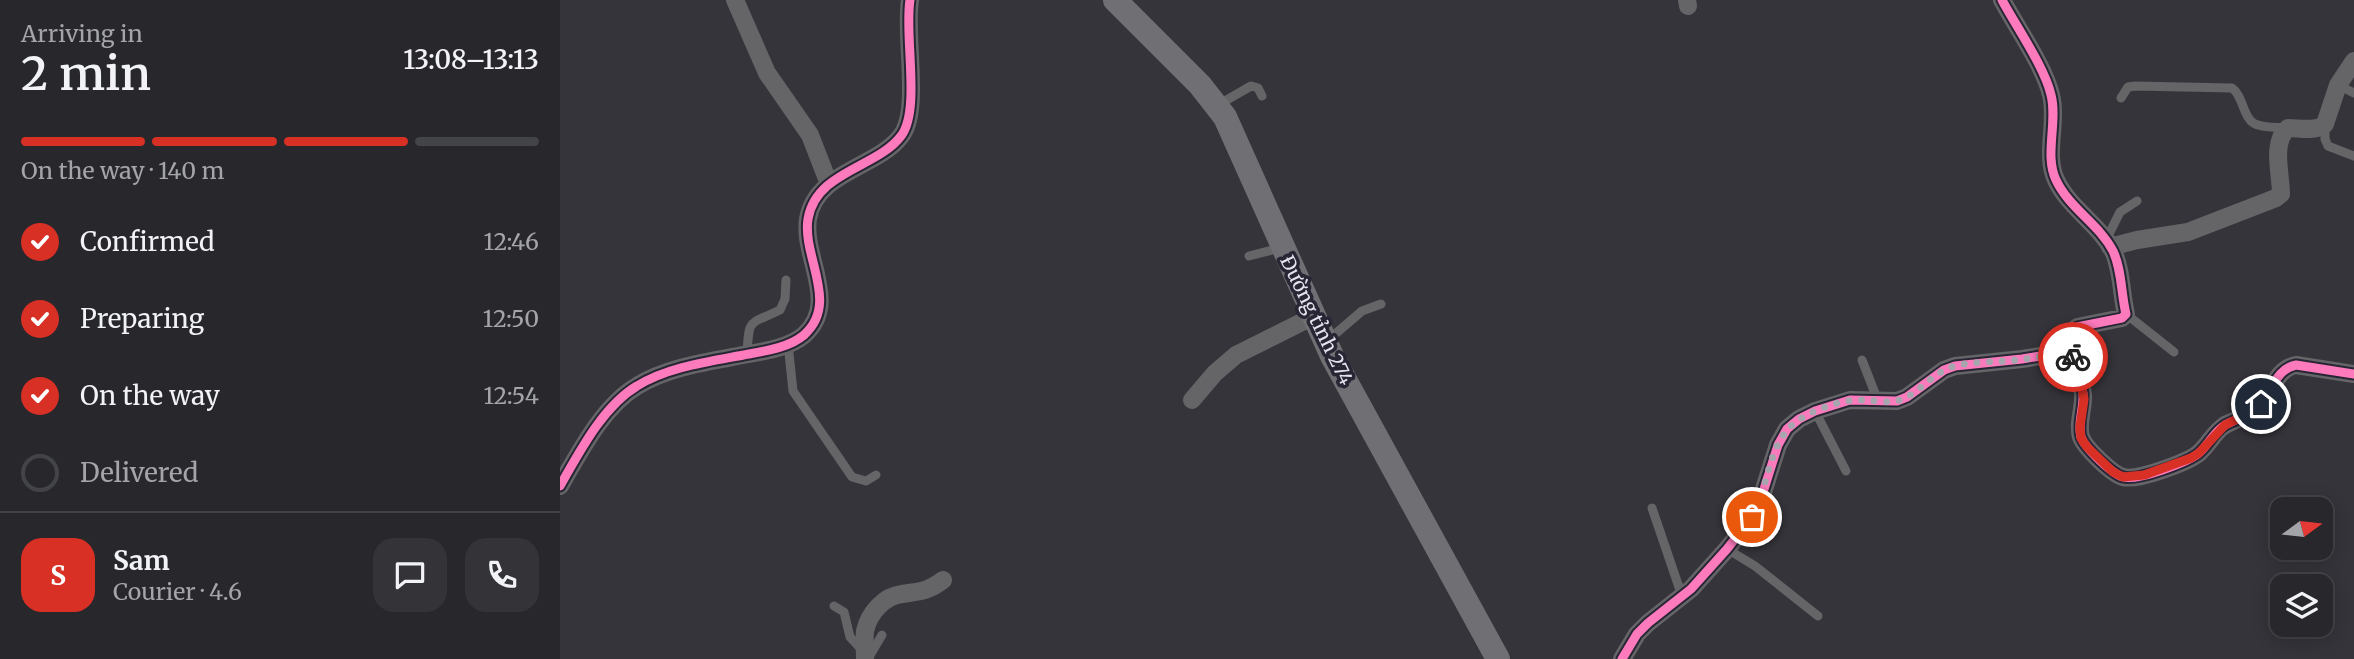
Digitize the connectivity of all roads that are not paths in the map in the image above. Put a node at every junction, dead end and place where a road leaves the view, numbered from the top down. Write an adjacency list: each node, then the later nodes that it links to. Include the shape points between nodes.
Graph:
1 (735, 0): 13 (street, via 759,58 810,135)
2 (910, 0): 13 (street, via 908,124 891,146)
3 (1115, 0): 9 (main road, Đường tỉnh 274)
4 (2003, 0): 15 (street, via 2051,93 2055,178)
5 (2354, 61): 6 (street)
6 (2346, 89): 10 (street)
7 (1262, 96): 9 (lane, via 1251,86)
8 (2121, 99): 11 (lane, via 2128,87 2135,86 2232,88 2251,122)
9 (1216, 106): 16 (main road, Đường tỉnh 274)
10 (2325, 124): 11 (street); 12 (lane, via 2328,146)
11 (2288, 128): 15 (street, via 2278,146 2281,194 2276,198 2188,232)
12 (2354, 156)
13 (829, 184): 23 (street, via 808,219 819,307 803,337)
14 (2137, 201): 15 (lane, via 2120,212)
15 (2108, 244): 20 (street, via 2117,264)
16 (1282, 247): 17 (lane); 21 (main road, Đường tỉnh 274)
17 (1249, 257)
18 (786, 280): 26 (lane, via 780,310 749,327)
19 (1381, 304): 22 (lane, via 1362,311)
20 (2126, 314): 24 (street, via 2077,327); 25 (lane)
21 (1314, 316): 22 (main road, Đường tỉnh 274); 29 (street, via 1236,355)
22 (1326, 342): 43 (main road, Đường tỉnh 274)
23 (788, 344): 26 (street); 33 (lane, via 793,391 852,477 866,481)
24 (2071, 351): 28 (street, via 2084,399 2081,438 2123,477 2144,475 2199,453 2225,425 2261,404 2287,367); 30 (street, via 1955,366 1907,397)
25 (2174, 352)
26 (747, 354): 34 (street, via 700,363 630,390 592,432)
27 (1863, 360): 30 (lane)
28 (2354, 374)
29 (1192, 400)
30 (1878, 401): 31 (street, via 1850,400)
31 (1815, 411): 32 (lane); 36 (street, via 1787,429 1759,505)
32 (1846, 471)
33 (876, 475)
34 (560, 486)
35 (1652, 508): 38 (lane)
36 (1727, 549): 38 (street); 40 (lane)
37 (943, 580): 42 (street, via 919,593 883,600 865,630)
38 (1683, 597): 44 (street, via 1637,634)
39 (834, 606): 42 (lane, via 844,612 850,637)
40 (1818, 616)
41 (883, 635): 42 (lane)
42 (866, 657)
43 (1499, 659)
44 (1622, 659)

